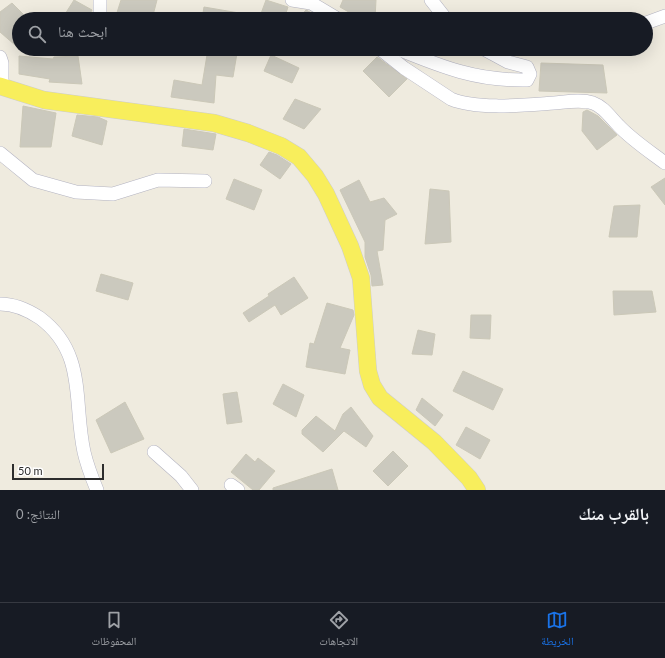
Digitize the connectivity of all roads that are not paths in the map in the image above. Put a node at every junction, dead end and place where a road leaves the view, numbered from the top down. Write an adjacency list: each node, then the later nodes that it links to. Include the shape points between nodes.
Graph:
1 (100, 0): 4 (street)
2 (292, 0): 5 (street, via 312,3)
3 (431, 0): 6 (street)
4 (100, 12)
5 (327, 12)
6 (440, 12)
7 (665, 16): 8 (street)
8 (653, 20)
9 (389, 56): 15 (street, via 460,102 480,105 592,103 600,107 618,126)
10 (416, 56): 11 (street, via 473,76 506,81 527,80 530,74 527,67)
11 (497, 56)
12 (0, 57): 13 (street)
13 (1, 86): 21 (main road, via 44,100 214,123 281,146 298,157 315,176 326,194 350,246 361,278 368,371 372,385 380,398 434,442 469,478)
14 (0, 152): 16 (street, via 33,180 76,192 113,194 158,180)
15 (665, 164)
16 (205, 181)
17 (0, 304): 19 (street, via 31,312 61,338 73,364 84,454)
18 (154, 452): 20 (street, via 181,476)
19 (97, 490)
20 (192, 490)
21 (477, 490)

